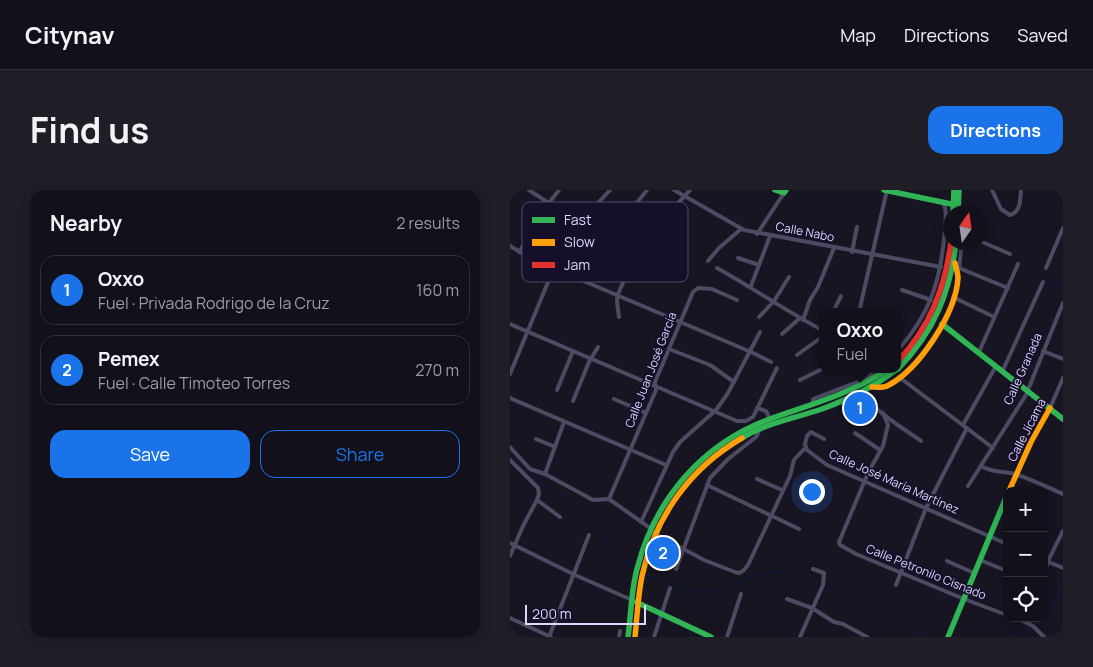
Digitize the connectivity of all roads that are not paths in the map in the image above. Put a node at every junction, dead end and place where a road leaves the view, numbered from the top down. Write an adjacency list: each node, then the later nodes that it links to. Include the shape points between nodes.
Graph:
1 (514, 190): 15 (street)
2 (529, 190): 17 (street)
3 (559, 190): 18 (street)
4 (610, 190): 19 (street)
5 (647, 190): 20 (street)
6 (674, 190): 16 (street, Calle Nabo)
7 (690, 190): 16 (street)
8 (775, 190): 14 (main road)
9 (886, 190): 22 (main road); 42 (street)
10 (954, 190): 24 (main road)
11 (959, 190): 25 (main road)
12 (992, 190): 13 (street, via 1001,209 1010,216 1018,209)
13 (1021, 190)
14 (785, 192): 29 (street)
15 (510, 194)
16 (684, 196): 21 (street); 28 (street, Calle Nabo)
17 (547, 202)
18 (550, 202)
19 (599, 202)
20 (637, 202)
21 (679, 202)
22 (943, 203): 23 (main road); 48 (street, via 946,210)
23 (949, 205)
24 (956, 205)
25 (957, 205)
26 (857, 227): 39 (street)
27 (1063, 228): 50 (street)
28 (741, 229): 29 (street, Calle Nabo); 44 (street)
29 (757, 234): 30 (street, Calle Nabo)
30 (770, 236): 34 (street, Calle Nabo); 46 (street)
31 (988, 244): 41 (street)
32 (510, 247): 38 (street)
33 (522, 248): 38 (street)
34 (834, 248): 39 (street, Calle Nabo); 71 (street)
35 (950, 250): 89 (main road, via 933,312 920,335)
36 (956, 250): 47 (main road)
37 (960, 250): 47 (street)
38 (519, 252): 40 (street)
39 (852, 252): 42 (street, Calle Nabo)
40 (522, 253)
41 (1010, 254)
42 (872, 255): 48 (street, Calle Nabo); 67 (street)
43 (738, 258): 46 (street)
44 (708, 260)
45 (1018, 264): 57 (street)
46 (759, 265): 56 (street)
47 (957, 266): 57 (street); 61 (main road); 94 (main road, via 935,321 920,345)
48 (941, 267): 63 (street)
49 (717, 268): 56 (street)
50 (1046, 268)
51 (789, 277): 64 (street)
52 (547, 282): 76 (street)
53 (585, 282): 59 (street)
54 (623, 282): 59 (street)
55 (1043, 282): 98 (street)
56 (751, 286): 64 (street)
57 (1008, 288): 69 (street)
58 (902, 290): 63 (street)
59 (617, 296): 68 (street); 72 (street)
60 (841, 296): 66 (street)
61 (953, 297): 69 (street); 74 (main road)
62 (737, 300): 72 (street, Calle Juan José García, via 712,289 698,288 693,292)
63 (931, 300): 80 (street)
64 (773, 302): 70 (street); 71 (street)
65 (1063, 303): 84 (street, Calle Granada)
66 (836, 308)
67 (860, 308)
68 (620, 316)
69 (994, 317): 86 (street)
70 (759, 318)
71 (801, 319): 75 (street); 78 (street)
72 (680, 322): 82 (street, Calle Juan José García); 85 (street)
73 (510, 324): 76 (street)
74 (942, 324): 86 (main road); 103 (main road, via 925,352)
75 (819, 328)
76 (527, 331): 83 (street); 90 (street)
77 (760, 332): 85 (street)
78 (782, 334)
79 (819, 339): 88 (street)
80 (901, 346)
81 (598, 347): 91 (street)
82 (669, 348): 106 (street, via 710,366); 107 (street, Calle Juan José García)
83 (573, 351): 91 (street); 109 (street)
84 (1042, 351): 92 (street); 111 (street, Calle Granada)
85 (750, 352): 93 (street); 106 (street)
86 (979, 352): 95 (main road)
87 (510, 355): 90 (street)
88 (797, 355)
89 (901, 357)
90 (517, 358): 102 (street)
91 (590, 358): 107 (street); 117 (street)
92 (1063, 359)
93 (771, 362)
94 (901, 365)
95 (996, 366): 98 (main road); 128 (street)
96 (777, 368): 118 (street)
97 (819, 370): 105 (street)
98 (1003, 370): 111 (main road)
99 (870, 373): 110 (street)
100 (883, 373): 110 (main road, via 868,384)
101 (891, 373): 108 (main road)
102 (510, 374)
103 (899, 377): 108 (main road, via 884,387); 128 (street)
104 (1063, 378): 112 (street, Calle Jícama)
105 (800, 380)
106 (734, 382): 120 (street)
107 (655, 386): 120 (street); 121 (street, Calle Juan José García)
108 (872, 387): 113 (main road)
109 (557, 390)
110 (848, 390): 124 (main road)
111 (1027, 391): 119 (main road); 136 (street, Calle Granada)
112 (1057, 392): 114 (street); 119 (street, Calle Jícama)
113 (862, 393): 122 (street); 127 (main road)
114 (1063, 394)
115 (510, 398): 126 (street)
116 (614, 399): 121 (street)
117 (573, 401)
118 (757, 408): 123 (street); 124 (street, via 766,410)
119 (1050, 408): 125 (main road); 145 (main road, Calle Jícama)
120 (714, 412): 123 (street, via 743,422); 140 (street, via 680,442)
121 (646, 413): 137 (street, Calle Juan José García)
122 (883, 413): 132 (street); 138 (street, via 888,428)
123 (751, 418): 127 (street)
124 (770, 419): 127 (main road)
125 (1063, 419)
126 (564, 422): 134 (street); 137 (street)
127 (758, 427): 148 (street, via 756,437 725,462); 161 (main road, via 718,445 696,464 667,498)
128 (965, 427): 136 (street); 156 (street)
129 (855, 433): 138 (street)
130 (536, 438): 134 (street)
131 (824, 439): 135 (street, Calle José María Martínez, via 810,433)
132 (921, 441)
133 (510, 447): 141 (street)
134 (555, 447): 144 (street)
135 (805, 448): 147 (street, Calle José María Martínez, via 827,465); 151 (street, via 794,460)
136 (992, 448): 142 (street, Calle Granada)
137 (631, 450): 140 (street); 153 (street, Calle Juan José García)
138 (880, 450): 147 (street)
139 (510, 460): 143 (street)
140 (666, 465): 159 (street)
141 (526, 466): 143 (street); 144 (street)
142 (981, 466): 145 (street, via 989,471); 149 (street, Calle Granada)
143 (521, 470): 154 (street, via 538,488)
144 (545, 474): 153 (street, via 593,500)
145 (1016, 474): 150 (main road, Calle Jícama); 152 (street)
146 (757, 479): 151 (street)
147 (865, 481): 156 (street, Calle José María Martínez); 177 (street, Calle Petronilo Cisnado, via 839,544)
148 (707, 485): 157 (street); 167 (street)
149 (968, 486)
150 (1011, 487)
151 (782, 490): 157 (street)
152 (1063, 494)
153 (609, 499): 159 (street)
154 (537, 500): 158 (street); 166 (street)
155 (1003, 504): 164 (main road)
156 (926, 508): 164 (street, Calle José María Martínez); 177 (street)
157 (770, 515): 160 (street); 167 (street, via 748,564 741,572 707,561)
158 (560, 517)
159 (641, 522): 161 (street)
160 (799, 530)
161 (652, 531): 167 (street); 185 (main road, via 637,568)
162 (1063, 531): 169 (street)
163 (589, 535): 179 (street)
164 (989, 536): 165 (street, Calle José María Martínez); 170 (main road)
165 (1003, 542)
166 (512, 544): 168 (street); 179 (street)
167 (684, 548): 174 (street)
168 (510, 556)
169 (1048, 557)
170 (980, 560): 176 (street); 178 (main road)
171 (947, 561): 178 (street)
172 (1048, 562): 173 (street)
173 (1063, 568)
174 (676, 569)
175 (813, 569): 186 (street, via 823,572 824,576)
176 (1003, 569)
177 (901, 572): 180 (street); 184 (street, Calle Petronilo Cisnado)
178 (974, 573): 184 (main road)
179 (574, 574): 185 (street); 192 (street)
180 (896, 585)
181 (670, 588): 188 (street)
182 (741, 594): 198 (street)
183 (787, 599): 186 (street)
184 (964, 599): 187 (street, Calle Petronilo Cisnado); 201 (main road)
185 (635, 601): 188 (main road); 194 (main road); 195 (main road)
186 (812, 608): 199 (street); 200 (street)
187 (1003, 613)
188 (662, 614): 196 (street); 197 (main road)
189 (510, 618): 192 (street)
190 (1027, 622): 202 (street)
191 (620, 631): 193 (street)
192 (550, 637)
193 (619, 637)
194 (628, 637)
195 (635, 637)
196 (654, 637)
197 (711, 637)
198 (727, 637)
199 (800, 637)
200 (867, 637)
201 (948, 637)
202 (1044, 637)

